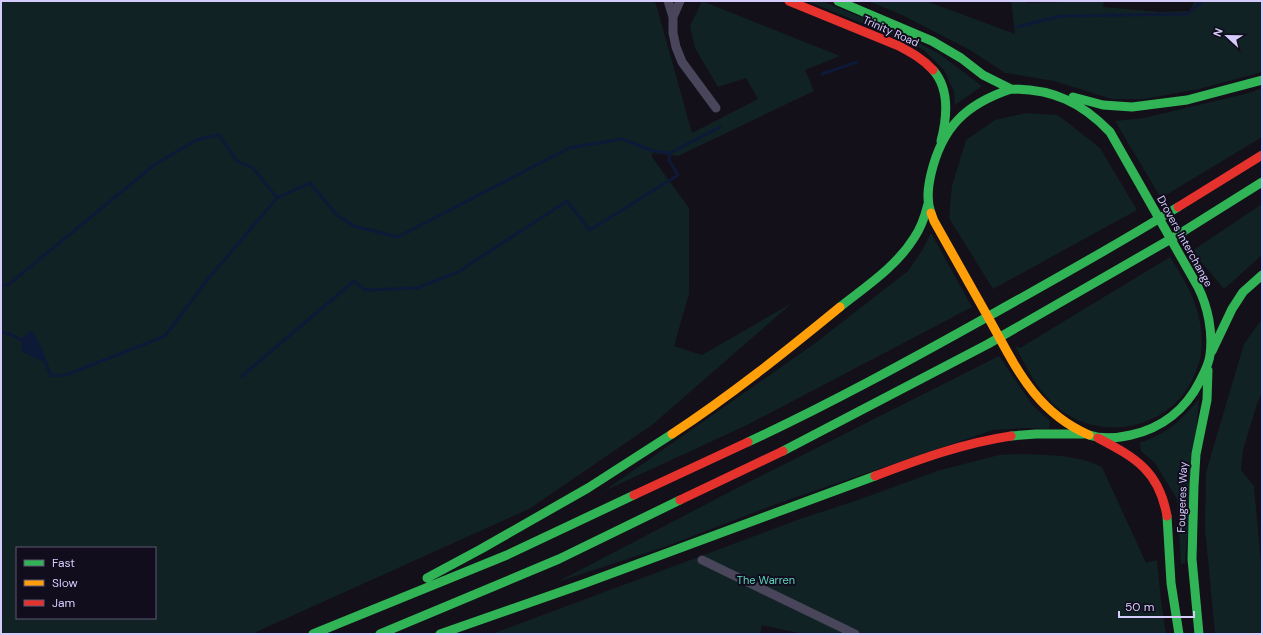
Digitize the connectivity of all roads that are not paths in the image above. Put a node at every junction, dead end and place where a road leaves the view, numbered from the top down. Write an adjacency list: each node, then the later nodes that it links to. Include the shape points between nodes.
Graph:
1 (668, 1): 5 (street)
2 (680, 1): 5 (street)
3 (789, 1): 10 (main road, Trinity Road, via 896,44 925,60 934,71 944,92 946,120)
4 (838, 1): 7 (main road, Trinity Road, via 932,41 983,75)
5 (673, 17): 9 (street, via 673,33 682,62)
6 (1262, 80): 8 (main road, via 1188,100 1132,107 1103,105 1075,97)
7 (1011, 89): 8 (main road, Drovers Interchange); 10 (main road, Drovers Interchange, via 995,93 966,111 955,121)
8 (1060, 96): 15 (main road, Drovers Interchange, via 1099,120 1110,132 1198,287 1206,306)
9 (716, 108)
10 (941, 141): 13 (main road, Drovers Interchange, via 931,173)
11 (1262, 155): 18 (main road, via 1164,216 976,324 796,420 507,555)
12 (1262, 182): 20 (main road, via 1082,291 808,439 608,536 511,580)
13 (928, 204): 16 (main road, Drovers Interchange, via 942,236 1025,382 1043,404 1061,420); 18 (main road, via 917,236 889,267 784,352 689,424 588,488)
14 (1262, 275): 15 (main road, via 1243,292 1232,309)
15 (1210, 358): 16 (main road, Drovers Interchange, via 1191,396 1180,410 1161,424 1138,435 1120,438); 24 (main road, Fougeres Way, via 1207,400 1196,454 1194,486 1192,559)
16 (1092, 436): 21 (main road, via 1031,434 984,440 956,447); 23 (main road, Fougeres Way, via 1132,456 1155,480 1162,496 1168,525 1171,584)
17 (702, 560): 22 (street)
18 (364, 613): 19 (main road)
19 (314, 634)
20 (380, 634)
21 (440, 634)
22 (855, 634)
23 (1179, 634)
24 (1199, 634)

